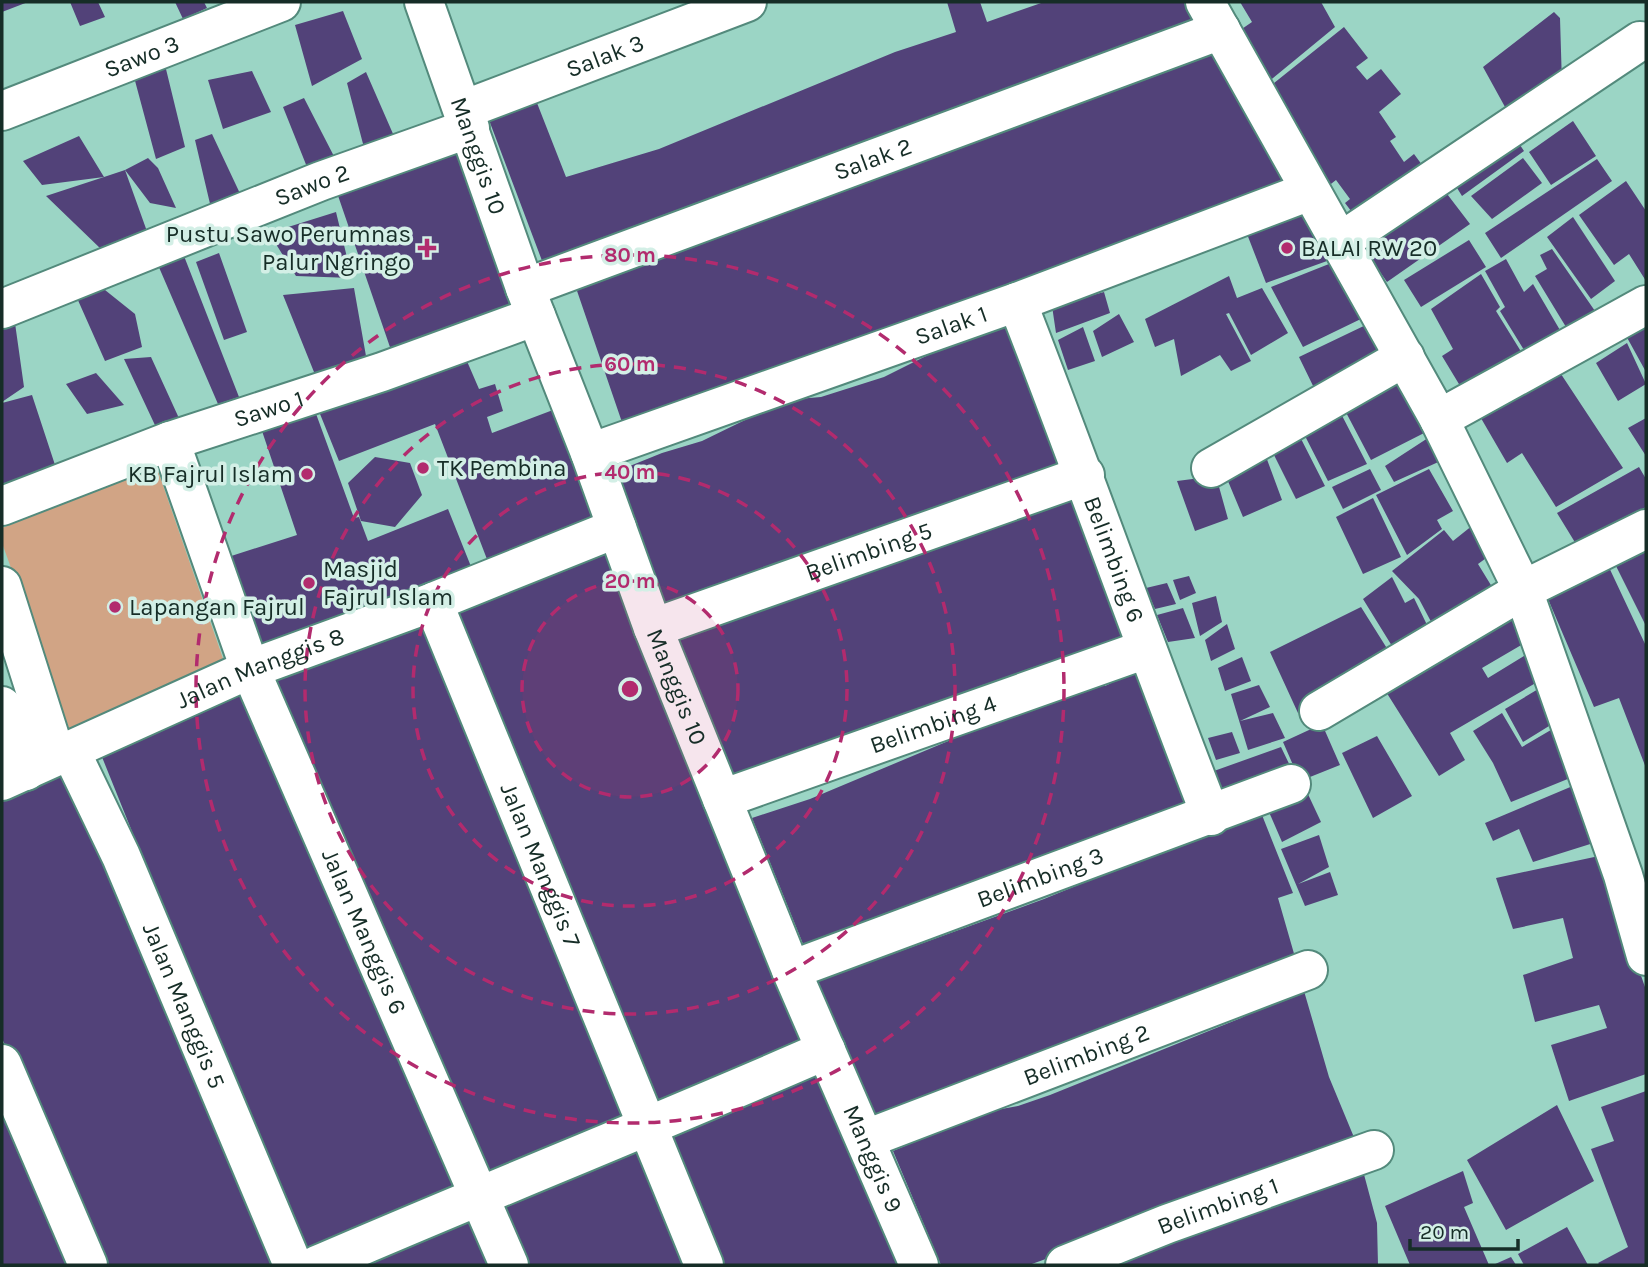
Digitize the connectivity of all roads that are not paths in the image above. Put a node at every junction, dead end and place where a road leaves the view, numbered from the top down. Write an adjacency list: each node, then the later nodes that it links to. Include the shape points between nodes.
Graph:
1 (281, 2): 6 (street, Sawo 3)
2 (424, 2): 7 (street, Manggis 10)
3 (747, 2): 7 (street, Salak 3)
4 (1213, 16): 8 (street); 10 (street, Salak 2)
5 (1640, 41): 9 (street)
6 (2, 111)
7 (466, 119): 10 (street, Manggis 10); 13 (street, Sawo 2)
8 (1310, 191): 9 (street); 11 (street, Salak 1)
9 (1340, 242): 14 (street)
10 (531, 302): 16 (street, Sawo 1, via 382,372); 17 (street, Manggis 10)
11 (1017, 302): 17 (street, Salak 1); 19 (street, Belimbing 6)
12 (1646, 304): 15 (street)
13 (2, 309)
14 (1405, 357): 15 (street); 18 (street)
15 (1439, 419): 24 (street)
16 (170, 441): 20 (street, Sawo 1); 28 (street, Jalan Manggis 6)
17 (590, 453): 21 (street, Manggis 10)
18 (1211, 468)
19 (1085, 475): 26 (street, Belimbing 5); 27 (street, Belimbing 6)
20 (2, 506)
21 (617, 528): 25 (street, Jalan Manggis 8); 26 (street, Manggis 10)
22 (1646, 528): 24 (street)
23 (2, 586): 31 (street)
24 (1524, 590): 30 (street); 35 (street)
25 (433, 602): 28 (street, Jalan Manggis 8); 41 (street, Jalan Manggis 7)
26 (653, 628): 33 (street, Manggis 10)
27 (1146, 649): 33 (street, Belimbing 4); 34 (street, Belimbing 6)
28 (250, 669): 31 (street, Jalan Manggis 8); 44 (street, Jalan Manggis 6)
29 (2, 706): 31 (street)
30 (1319, 711)
31 (38, 765): 46 (street, Jalan Manggis 5, via 121,856)
32 (1291, 784): 34 (street, Belimbing 3)
33 (722, 799): 37 (street, Manggis 10)
34 (1211, 816): 37 (street, Belimbing 3)
35 (1635, 872): 36 (street)
36 (1646, 956)
37 (791, 970): 39 (street, Manggis 10)
38 (1308, 971): 42 (street, Belimbing 2)
39 (827, 1050): 41 (street); 42 (street, Manggis 9)
40 (2, 1064): 45 (street)
41 (648, 1128): 44 (street); 49 (street, Jalan Manggis 7)
42 (866, 1139): 50 (street, Manggis 9)
43 (1374, 1150): 51 (street, Belimbing 1)
44 (481, 1195): 47 (street); 48 (street, Jalan Manggis 6)
45 (88, 1265)
46 (293, 1265)
47 (317, 1265)
48 (509, 1265)
49 (704, 1265)
50 (919, 1265)
51 (1065, 1265)

